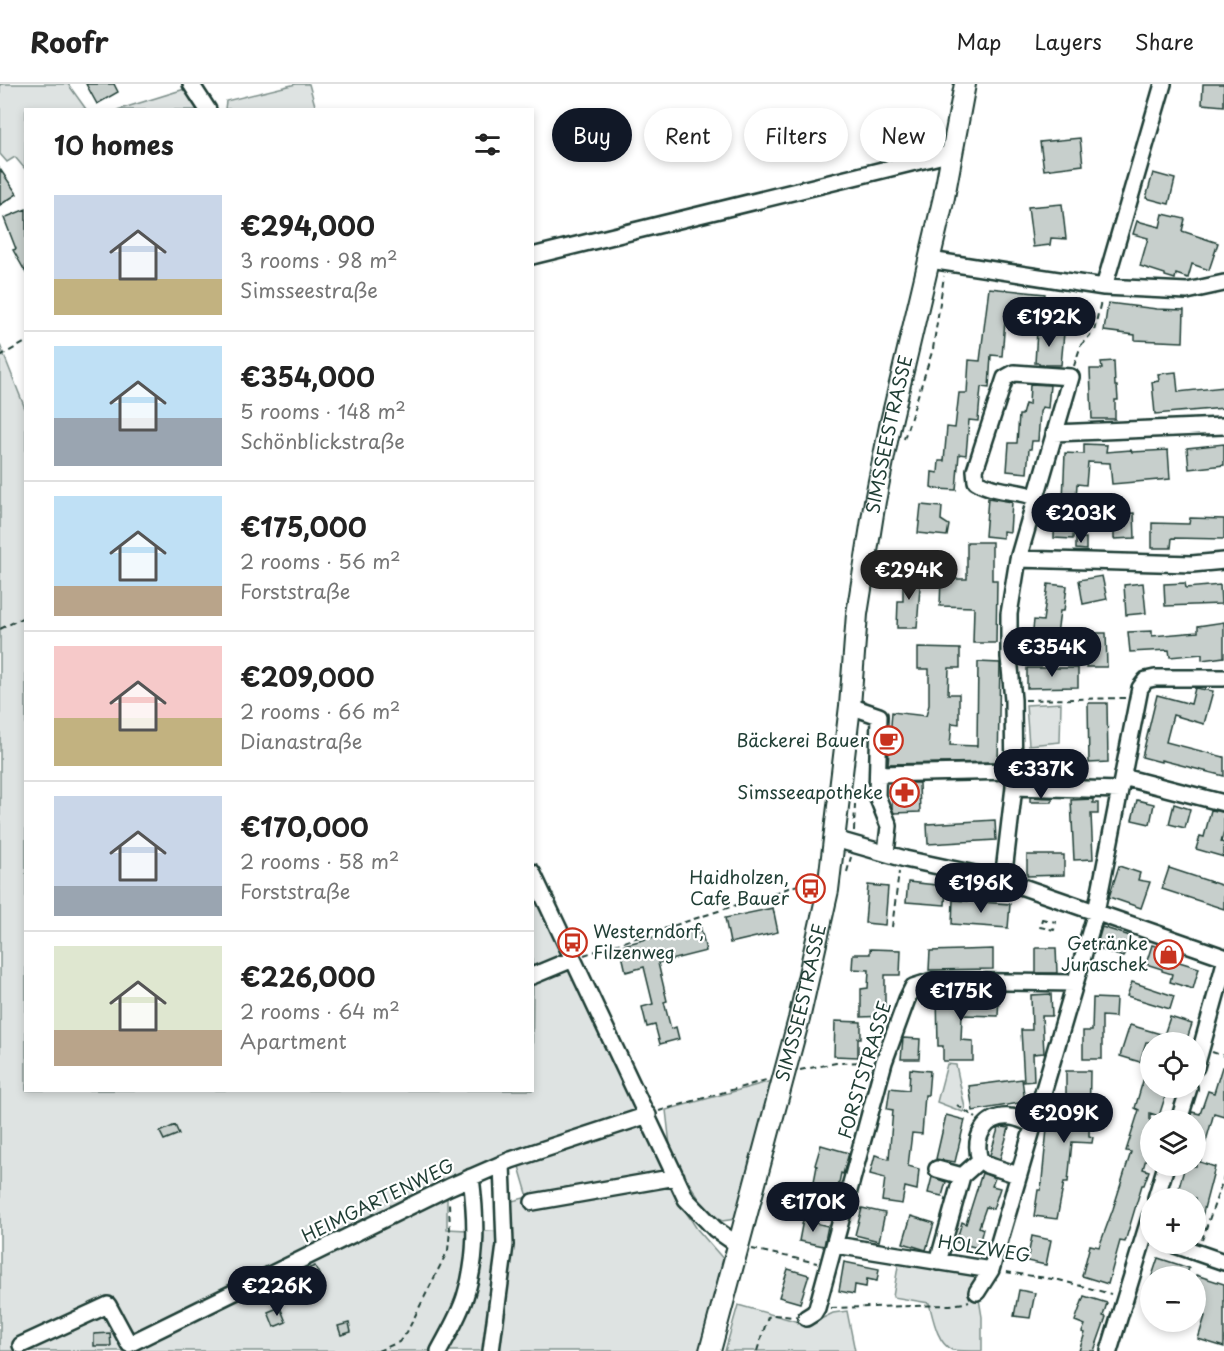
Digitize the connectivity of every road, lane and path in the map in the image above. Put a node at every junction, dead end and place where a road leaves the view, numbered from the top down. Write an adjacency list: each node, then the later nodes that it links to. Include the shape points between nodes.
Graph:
1 (191, 84): 4 (street)
2 (965, 84): 5 (main road, SIMSSEESTRASSE)
3 (1163, 84): 9 (street)
4 (207, 108)
5 (952, 153): 6 (street); 7 (main road, SIMSSEESTRASSE)
6 (534, 256)
7 (938, 262): 9 (street); 15 (path, via 933,349); 24 (main road, SIMSSEESTRASSE, via 890,426 874,501 857,614)
8 (1224, 284): 9 (street, via 1186,291)
9 (1104, 287): 12 (path, via 1095,332 1081,345)
10 (24, 343): 11 (path)
11 (0, 356)
12 (1071, 377): 14 (street); 16 (street, via 1014,373 1005,378 975,470 976,481 985,487)
13 (1224, 426): 14 (street)
14 (1054, 433): 16 (street)
15 (902, 447)
16 (1035, 497): 17 (street)
17 (1018, 559): 18 (street, via 1192,564); 23 (street, via 1009,614)
18 (1224, 561)
19 (24, 617): 20 (path)
20 (0, 629)
21 (1224, 678): 22 (street, via 1146,680)
22 (1138, 698): 23 (path); 27 (street)
23 (1013, 700): 26 (street)
24 (850, 706): 25 (street, via 879,716); 30 (main road, SIMSSEESTRASSE)
25 (878, 774): 26 (street); 31 (street, via 877,796 889,826)
26 (1014, 779): 27 (street); 35 (street)
27 (1121, 784): 29 (street); 36 (street)
28 (855, 800): 30 (path)
29 (1224, 803)
30 (844, 842): 31 (street); 33 (main road, SIMSSEESTRASSE)
31 (886, 853): 32 (street)
32 (905, 859): 35 (street); 38 (path, via 897,875)
33 (832, 864): 40 (path, via 804,883); 46 (main road, SIMSSEESTRASSE)
34 (534, 876): 40 (street)
35 (1003, 880): 36 (street)
36 (1096, 912): 39 (street); 43 (street)
37 (1042, 919): 37 (path, via 1040,927 1054,930 1056,922)
38 (892, 927)
39 (1224, 957)
40 (573, 959): 42 (street); 48 (street)
41 (1224, 966): 44 (street)
42 (534, 975)
43 (1074, 983): 45 (street, FORSTSTRASSE, via 922,983 913,987 907,999); 50 (street)
44 (1206, 1032)
45 (884, 1062): 46 (path, via 836,1063); 62 (street, FORSTSTRASSE)
46 (784, 1074): 48 (path); 63 (main road, SIMSSEESTRASSE)
47 (957, 1105): 49 (path)
48 (648, 1115): 52 (street, HEIMGARTENWEG); 57 (street)
49 (986, 1124): 50 (street, via 999,1117 1012,1117); 51 (street, via 977,1143)
50 (1033, 1124): 54 (street)
51 (980, 1160): 54 (street); 55 (street)
52 (502, 1164): 56 (street, HEIMGARTENWEG); 76 (street, via 505,1245)
53 (937, 1169): 55 (street)
54 (1018, 1175): 69 (street)
55 (962, 1176): 66 (street)
56 (471, 1177): 59 (street, HEIMGARTENWEG); 75 (street, via 476,1216 473,1259 466,1296)
57 (676, 1177): 60 (street); 63 (street, via 686,1199 715,1229)
58 (1224, 1177): 61 (path)
59 (449, 1187): 73 (street, HEIMGARTENWEG, via 129,1344 108,1305); 74 (path, via 447,1250 407,1332 399,1342)
60 (533, 1202)
61 (1206, 1228)
62 (836, 1245): 66 (street, HOLZWEG); 68 (street, FORSTSTRASSE)
63 (744, 1247): 68 (path); 77 (main road, SIMSSEESTRASSE)
64 (1141, 1254): 71 (street)
65 (1197, 1254): 67 (street)
66 (938, 1262): 69 (street, HOLZWEG)
67 (1224, 1262)
68 (830, 1265): 72 (street, FORSTSTRASSE, via 818,1308)
69 (991, 1270): 70 (street); 71 (path, HOLZWEG, via 1059,1280)
70 (976, 1292): 72 (path, via 964,1304 831,1308)
71 (1124, 1299): 79 (street)
72 (810, 1316): 78 (path, via 768,1317)
73 (21, 1345)
74 (378, 1351)
75 (439, 1351)
76 (491, 1351)
77 (710, 1351)
78 (757, 1351)
79 (1109, 1351)

